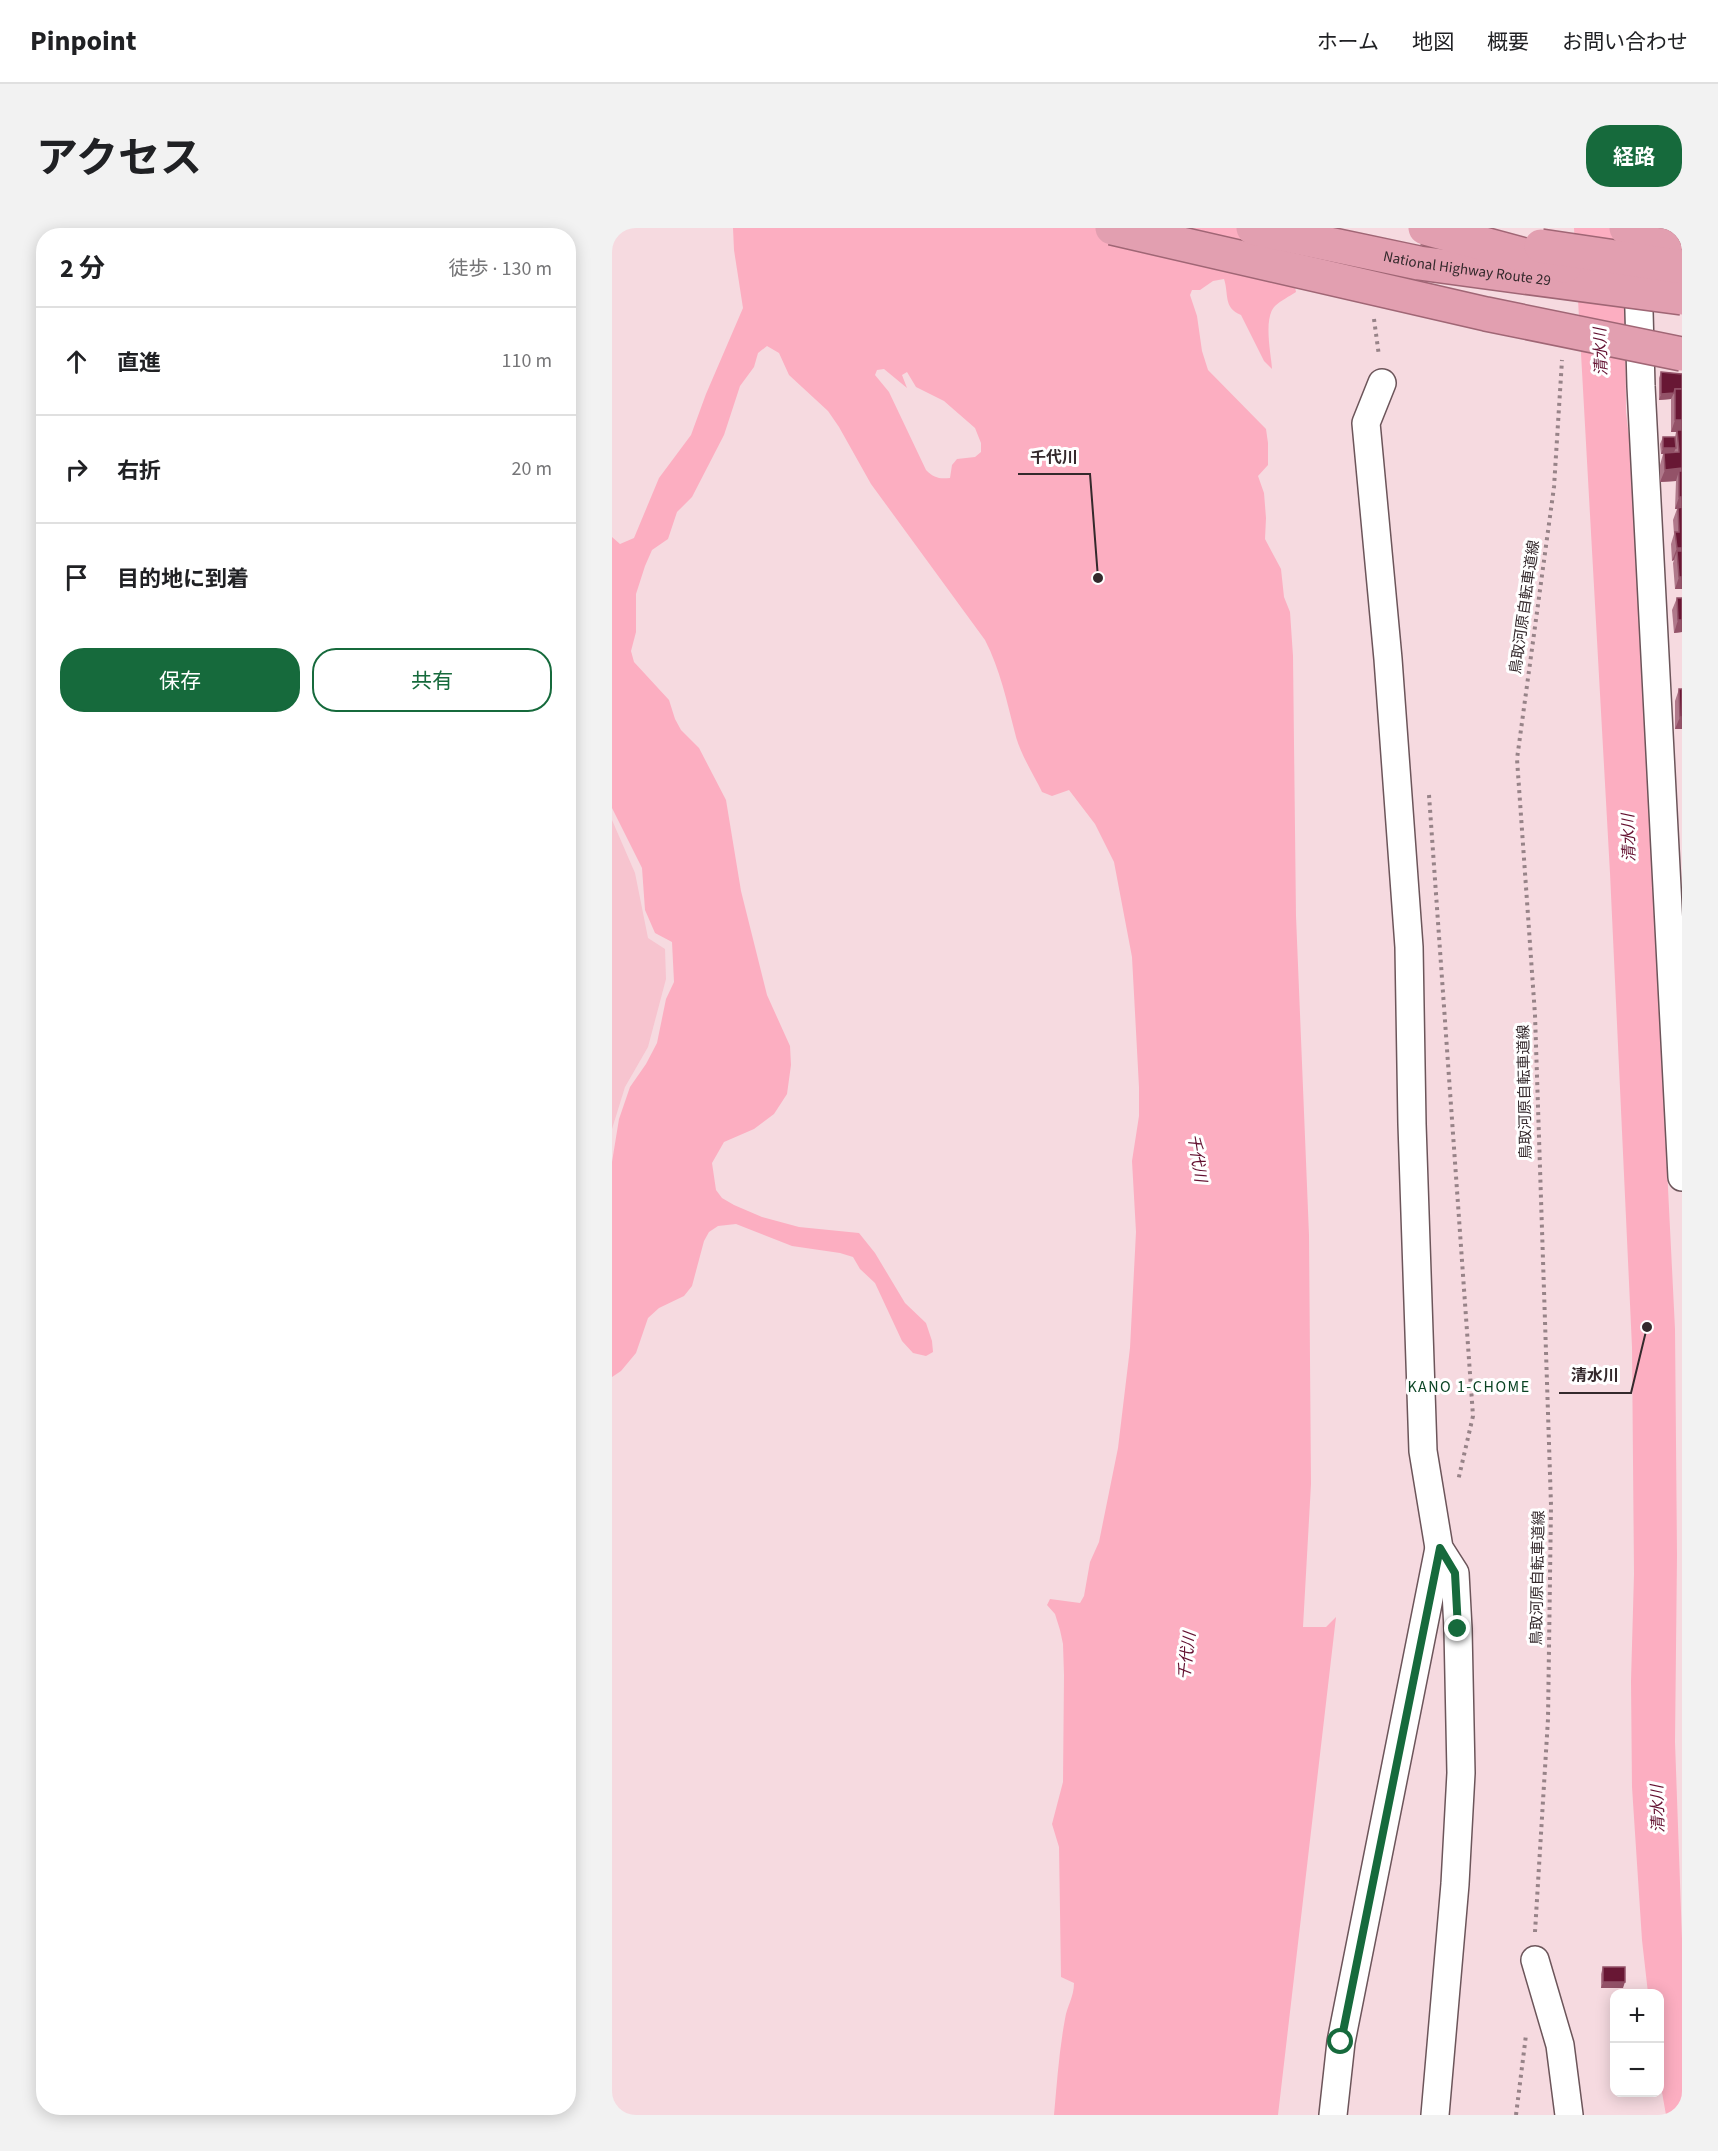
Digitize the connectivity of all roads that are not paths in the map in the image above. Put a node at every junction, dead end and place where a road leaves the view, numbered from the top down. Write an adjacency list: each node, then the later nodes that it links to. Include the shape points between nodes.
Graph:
1 (1112, 228): 9 (highway, bridge, via 1486,314)
2 (1253, 228): 8 (highway, National Highway Route 29, bridge, via 1419,263)
3 (1427, 228): 7 (highway, bridge); 8 (highway, National Highway Route 29, bridge)
4 (1626, 228): 6 (highway, bridge)
5 (1637, 228): 11 (street, via 1641,386)
6 (1682, 240)
7 (1682, 267)
8 (1682, 298)
9 (1682, 354)
10 (1382, 383): 13 (street, via 1366,423 1409,947 1424,1451)
11 (1673, 866): 12 (street)
12 (1682, 1177)
13 (1440, 1548): 15 (street, via 1341,2042); 16 (street, via 1455,1573 1461,1773)
14 (1535, 1960): 17 (street, via 1560,2045)
15 (1333, 2115)
16 (1435, 2115)
17 (1569, 2115)

